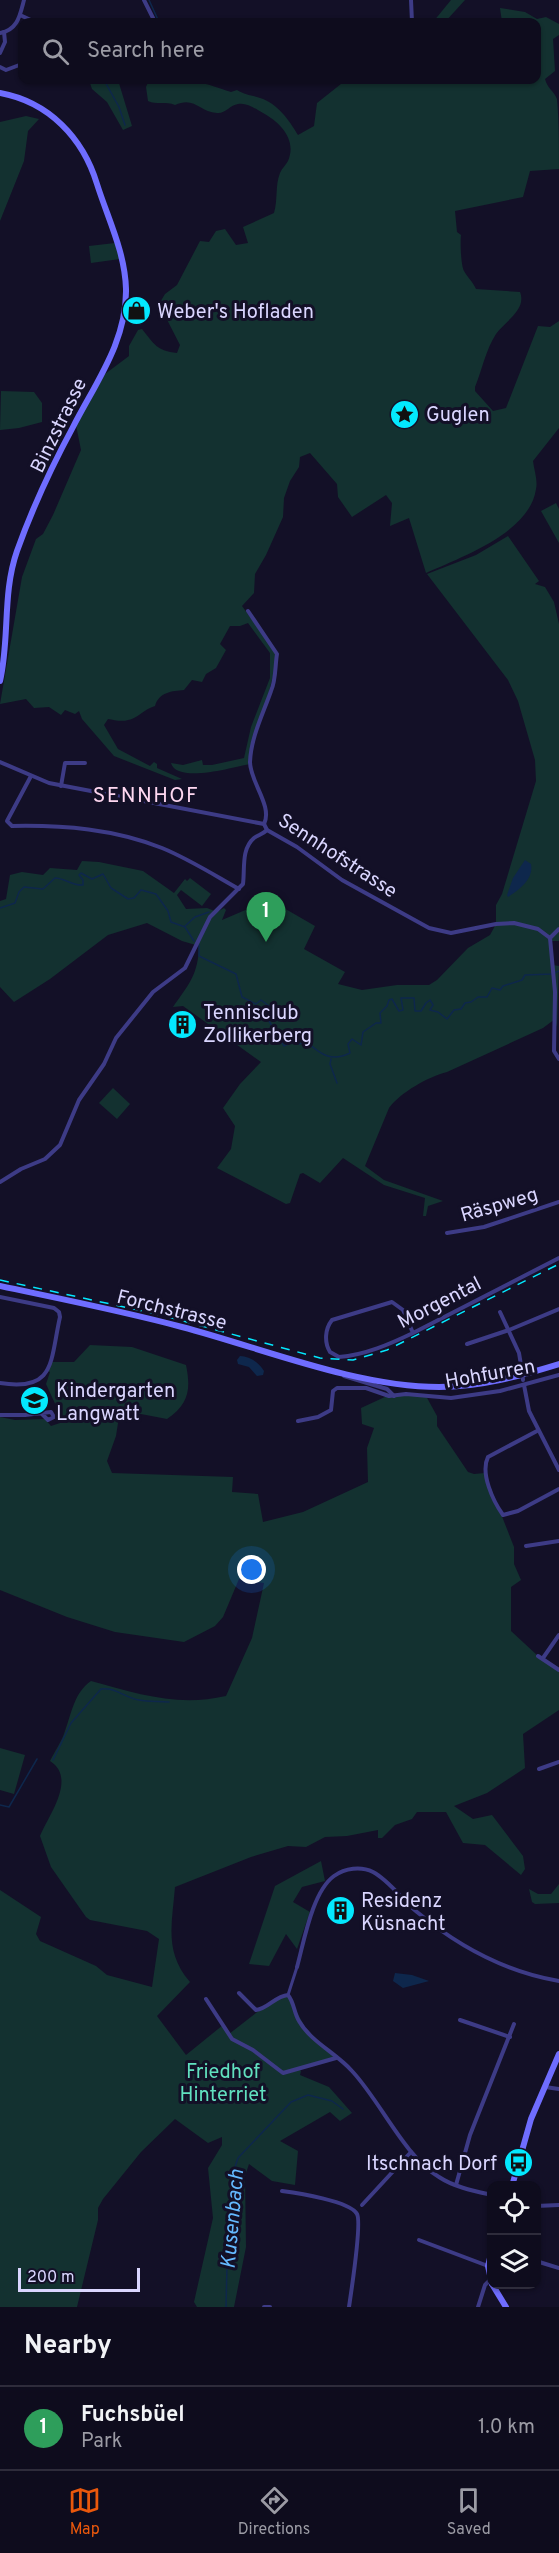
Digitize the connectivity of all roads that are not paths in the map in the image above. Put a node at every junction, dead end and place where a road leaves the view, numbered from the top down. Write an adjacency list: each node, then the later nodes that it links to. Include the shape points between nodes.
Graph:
1 (24, 0): 4 (street)
2 (144, 0): 7 (street)
3 (411, 0): 8 (street)
4 (20, 15): 5 (street); 6 (street)
5 (19, 18)
6 (26, 18)
7 (153, 18)
8 (412, 18)
9 (18, 20): 10 (street)
10 (2, 32): 11 (street, via 5,42)
11 (0, 53)
12 (18, 66): 13 (street, via 6,70)
13 (0, 67)
14 (0, 93): 16 (main road, Binzstrasse, via 38,106 63,125 84,152 118,244 126,296 122,326 112,354 66,441 18,550 8,586)
15 (248, 611): 21 (street, via 277,654 272,689 252,745 250,764 251,777 263,803)
16 (0, 681)
17 (85, 762): 20 (street, via 65,763)
18 (0, 764): 19 (street, Sennhofstrasse)
19 (31, 776): 20 (street, Sennhofstrasse); 23 (street, via 7,821 12,826 76,828 124,836 172,853)
20 (61, 786): 21 (street, Sennhofstrasse)
21 (264, 824): 22 (street, Sennhofstrasse)
22 (267, 830): 23 (street, via 247,848); 25 (street, Sennhofstrasse, via 359,891 429,928 451,933 514,922)
23 (239, 889): 27 (street, via 210,917 185,968 153,992 116,1038 104,1064 79,1100 60,1145 45,1159)
24 (559, 929): 25 (street)
25 (550, 938): 26 (street, via 554,1051)
26 (558, 1058)
27 (0, 1182)
28 (559, 1202): 29 (street, Räspweg, via 493,1224)
29 (447, 1233)
30 (559, 1258): 36 (street, Morgental)
31 (0, 1286): 39 (main road, Forchstrasse, via 174,1324)
32 (0, 1297): 41 (street, via 54,1308 60,1317 43,1377 27,1385)
33 (559, 1309): 35 (street)
34 (500, 1312): 35 (street)
35 (509, 1330): 37 (street); 42 (street, bridge)
36 (413, 1333): 36 (street, Morgental, via 401,1306 392,1302 332,1320 326,1336 330,1352 339,1357)
37 (467, 1344)
38 (559, 1364): 39 (main road, Forchstrasse, via 490,1382 440,1387 392,1384)
39 (333, 1370): 43 (street, Forchstrasse, via 387,1389)
40 (559, 1375): 42 (street, Hohfurren)
41 (0, 1383)
42 (524, 1386): 43 (street, Hohfurren, via 470,1396); 47 (street)
43 (394, 1396): 46 (street, via 366,1388 337,1388 333,1391 331,1410)
44 (41, 1413): 45 (street)
45 (0, 1414)
46 (298, 1421)
47 (537, 1431): 48 (street); 49 (street, via 488,1457 485,1473 503,1515)
48 (559, 1470)
49 (559, 1489)
50 (559, 1541): 51 (street)
51 (526, 1546)
52 (559, 1635): 53 (street, via 541,1657)
53 (559, 1670)
54 (559, 1762): 55 (street)
55 (539, 1769)
56 (297, 1967): 57 (street, via 323,1887 335,1875 356,1868 380,1877 414,1910 464,1946 515,1970); 59 (street)
57 (559, 1981)
58 (239, 1993): 59 (street, via 256,2010)
59 (288, 1995): 65 (street, via 298,2020)
60 (206, 2000): 65 (street, via 232,2039 280,2071)
61 (460, 2020): 63 (street)
62 (514, 2024): 63 (street)
63 (510, 2037): 70 (street, via 470,2134)
64 (559, 2054): 66 (main road)
65 (337, 2058): 68 (street, via 376,2098)
66 (545, 2087): 67 (street); 69 (main road, via 531,2119)
67 (559, 2089)
68 (411, 2152): 70 (street, via 440,2178); 73 (street)
69 (513, 2181)
70 (456, 2185): 72 (street)
71 (282, 2191): 84 (street, via 357,2212 356,2260)
72 (487, 2194)
73 (362, 2205)
74 (559, 2205): 75 (street)
75 (541, 2206)
76 (419, 2240): 78 (street)
77 (541, 2262): 79 (street)
78 (487, 2266)
79 (559, 2268)
80 (487, 2284): 85 (street)
81 (495, 2289): 86 (main road)
82 (264, 2307): 83 (street)
83 (270, 2307)
84 (349, 2307)
85 (478, 2307)
86 (506, 2307)

